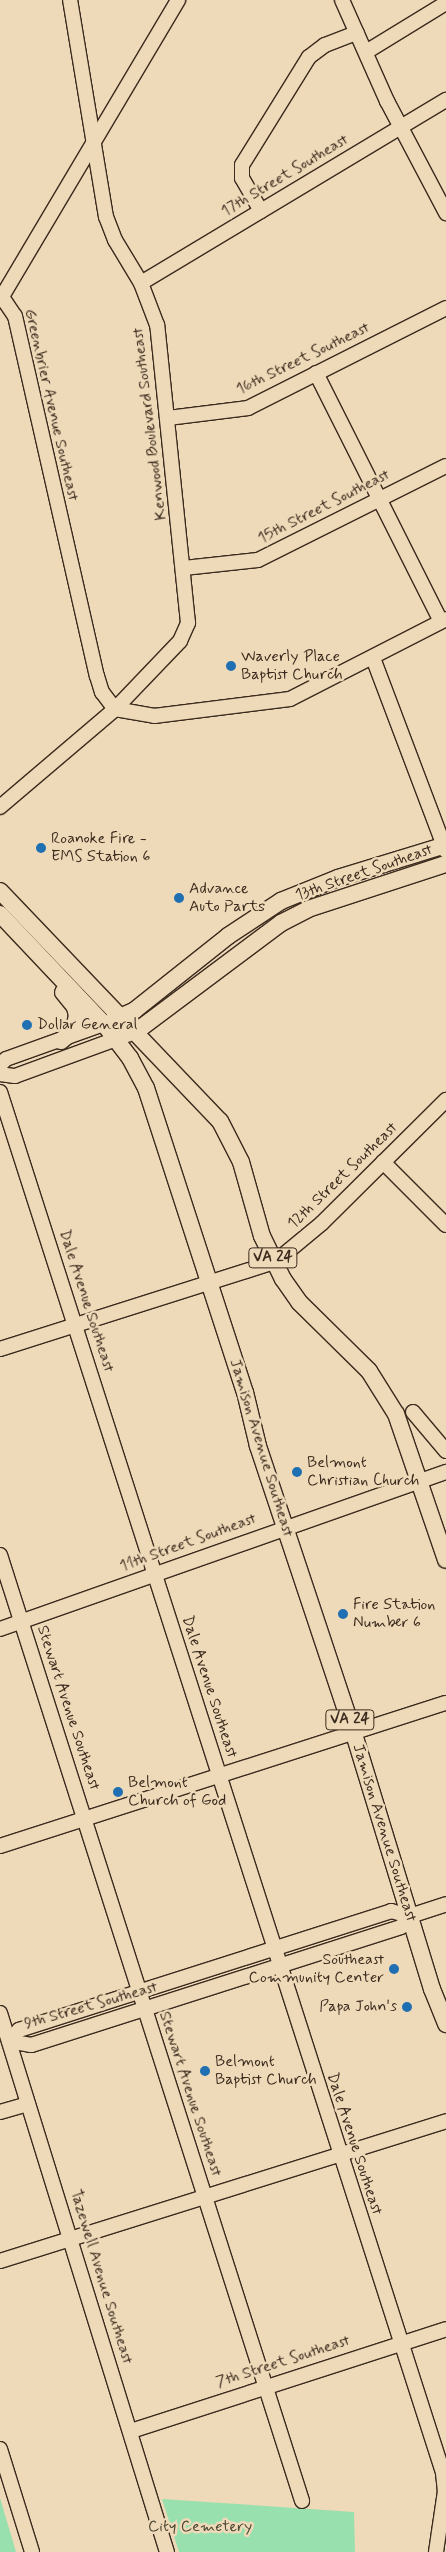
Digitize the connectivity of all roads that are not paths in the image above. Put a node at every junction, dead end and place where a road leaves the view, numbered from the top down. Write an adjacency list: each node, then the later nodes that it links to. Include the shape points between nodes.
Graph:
1 (70, 0): 9 (street, Kenwood Boulevard Southeast)
2 (178, 0): 9 (street, Greenbrier Avenue Southeast)
3 (342, 0): 5 (street)
4 (446, 3): 6 (street)
5 (357, 33): 6 (street); 10 (street, via 325,45 309,57 242,165 242,178)
6 (366, 52): 8 (street)
7 (446, 100): 8 (street, 17th Street Southeast)
8 (401, 127): 10 (street, 17th Street Southeast); 11 (street)
9 (94, 145): 12 (street, Kenwood Boulevard Southeast, via 109,229); 13 (street, Greenbrier Avenue Southeast)
10 (261, 211): 12 (street, 17th Street Southeast)
11 (446, 213)
12 (142, 283): 16 (street, Kenwood Boulevard Southeast, via 157,325)
13 (1, 299): 22 (street, Greenbrier Avenue Southeast, via 15,316 97,676 102,692)
14 (446, 308): 15 (street, 16th Street Southeast)
15 (316, 373): 16 (street, 16th Street Southeast, via 241,410); 18 (street)
16 (168, 418): 19 (street, Kenwood Boulevard Southeast)
17 (446, 466): 18 (street, 15th Street Southeast)
18 (380, 499): 19 (street, 15th Street Southeast, via 258,560); 20 (street)
19 (184, 568): 22 (street, Kenwood Boulevard Southeast, via 189,614 185,633)
20 (444, 620): 21 (street)
21 (373, 658): 22 (street, via 290,699 154,716); 24 (street)
22 (115, 709): 23 (street, Kenwood Boulevard Southeast)
23 (0, 807)
24 (445, 847): 29 (main road, 13th Street Southeast, via 338,878 280,901 228,936 135,1010)
25 (446, 864): 31 (main road, 13th Street Southeast, via 308,909 281,923)
26 (0, 891): 29 (main road, VA 24)
27 (0, 914): 28 (main road, Jamison Avenue Southeast / VA 24)
28 (41, 957): 30 (main road, Jamison Avenue Southeast / VA 24); 33 (main road, via 51,980 70,1000 76,1012 73,1031)
29 (122, 1016): 30 (main road, 13th Street Southeast); 31 (main road, VA 24)
30 (104, 1024): 32 (main road, Jamison Avenue Southeast / VA 24); 33 (street, 13th Street Southeast)
31 (135, 1030): 32 (main road, 13th Street Southeast); 40 (main road, VA 24, via 220,1121 241,1162 262,1236)
32 (116, 1039): 35 (street, 13th Street Southeast, via 14,1076); 41 (main road, Jamison Avenue Southeast / VA 24, via 146,1088)
33 (61, 1041): 34 (street, 13th Street Southeast, via 6,1058)
34 (0, 1066)
35 (0, 1074)
36 (0, 1092): 42 (street, Dale Avenue Southeast)
37 (446, 1100): 38 (street, 12th Street Southeast)
38 (383, 1162): 39 (street); 40 (street, 12th Street Southeast, via 322,1224)
39 (446, 1225)
40 (275, 1262): 41 (street, 12th Street Southeast); 47 (main road, VA 24, via 299,1302 369,1371 384,1392 404,1431)
41 (209, 1282): 42 (street, 12th Street Southeast); 48 (main road, Jamison Avenue Southeast / VA 24)
42 (75, 1325): 43 (street, 12th Street Southeast); 51 (street, Dale Avenue Southeast)
43 (0, 1349)
44 (413, 1412): 45 (street)
45 (446, 1451)
46 (446, 1472): 47 (street, 11th Street Southeast)
47 (421, 1480): 48 (street, 11th Street Southeast); 50 (main road, VA 24)
48 (284, 1527): 51 (street, 11th Street Southeast); 55 (main road, Jamison Avenue Southeast / VA 24)
49 (0, 1555): 52 (street, Stewart Avenue Southeast)
50 (446, 1560)
51 (154, 1573): 52 (street, 11th Street Southeast); 56 (street, Dale Avenue Southeast)
52 (21, 1621): 53 (street, 11th Street Southeast); 57 (street, Stewart Avenue Southeast)
53 (0, 1629)
54 (446, 1703): 55 (street)
55 (354, 1734): 56 (street); 60 (main road, Jamison Avenue Southeast / VA 24)
56 (218, 1775): 57 (street); 61 (street, Dale Avenue Southeast)
57 (84, 1819): 58 (street); 63 (street, Stewart Avenue Southeast)
58 (0, 1846)
59 (446, 1904): 60 (street, 9th Street Southeast)
60 (410, 1916): 61 (street, 9th Street Southeast, via 391,1911); 62 (street, 9th Street Southeast, via 401,1927); 66 (main road, Jamison Avenue Southeast / VA 24)
61 (274, 1949): 62 (street, Dale Avenue Southeast); 63 (street, 9th Street Southeast)
62 (279, 1966): 64 (street, 9th Street Southeast); 71 (street, Dale Avenue Southeast)
63 (139, 1992): 64 (street, Stewart Avenue Southeast); 67 (street, 9th Street Southeast, via 19,2030)
64 (144, 2009): 67 (street, 9th Street Southeast, via 29,2046); 72 (street, Stewart Avenue Southeast)
65 (0, 2013): 67 (street, Tazewell Avenue Southeast)
66 (446, 2024)
67 (9, 2041): 68 (street, Tazewell Avenue Southeast)
68 (28, 2104): 69 (street); 73 (street, Tazewell Avenue Southeast)
69 (0, 2112)
70 (446, 2121): 71 (street)
71 (340, 2155): 72 (street); 76 (street, Dale Avenue Southeast)
72 (205, 2197): 73 (street); 77 (street, Stewart Avenue Southeast)
73 (71, 2239): 74 (street); 78 (street, Tazewell Avenue Southeast)
74 (0, 2261)
75 (446, 2329): 76 (street, 7th Street Southeast)
76 (400, 2344): 77 (street, 7th Street Southeast); 79 (street, Dale Avenue Southeast)
77 (265, 2386): 78 (street, 7th Street Southeast); 81 (street, Stewart Avenue Southeast)
78 (131, 2431): 83 (street, Tazewell Avenue Southeast)
79 (440, 2447): 84 (street, Dale Avenue Southeast, via 445,2483)
80 (0, 2450): 82 (street)
81 (302, 2501)
82 (32, 2552)
83 (168, 2552)
84 (436, 2552)

